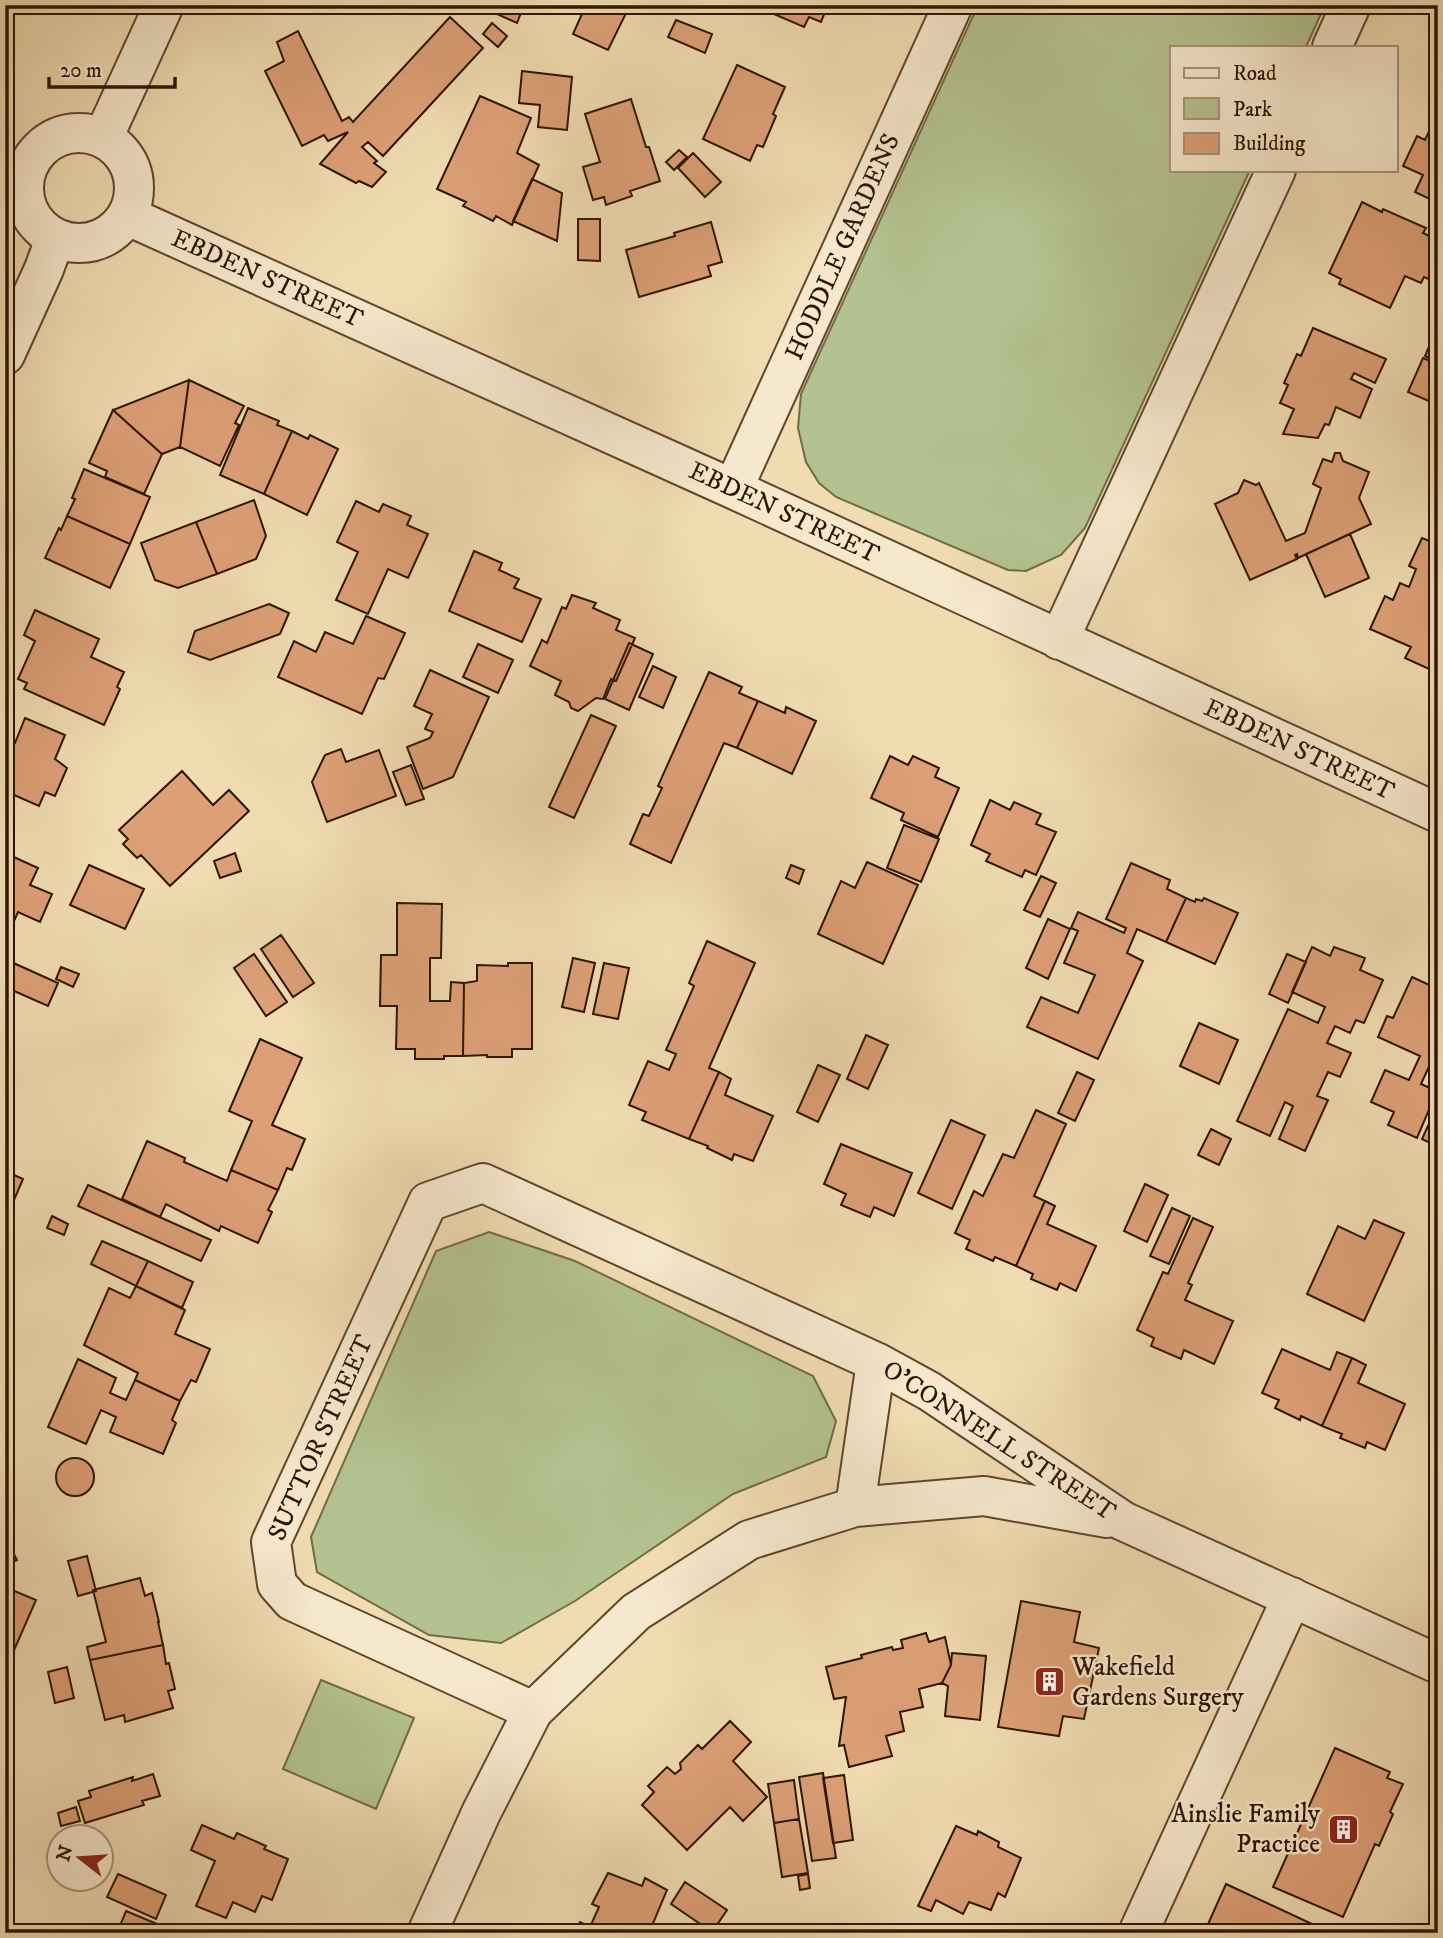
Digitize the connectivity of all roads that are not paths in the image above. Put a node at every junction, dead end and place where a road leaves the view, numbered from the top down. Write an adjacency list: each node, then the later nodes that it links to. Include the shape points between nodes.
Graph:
1 (164, 5): 5 (street)
2 (953, 5): 11 (street, HODDLE GARDENS)
3 (1351, 5): 4 (street)
4 (1332, 46)
5 (103, 138): 6 (street, via 69,133); 8 (street, via 121,150 132,169 135,191)
6 (17, 160): 9 (street, via 30,215)
7 (1275, 172): 12 (street)
8 (128, 216): 9 (street, via 97,241 76,244); 11 (street, EBDEN STREET)
9 (55, 239): 10 (street)
10 (5, 355)
11 (733, 489): 12 (street, EBDEN STREET)
12 (1059, 640): 13 (street, EBDEN STREET)
13 (1438, 813)
14 (483, 1183): 15 (street, O'CONNELL STREET); 20 (street, SUTTOR STREET, via 428,1202 271,1542 277,1584 292,1601)
15 (876, 1362): 16 (street); 17 (street, O'CONNELL STREET, via 929,1391)
16 (855, 1507): 17 (street, via 984,1496); 20 (street, via 749,1540 647,1604)
17 (1123, 1521): 18 (street, O'CONNELL STREET)
18 (1292, 1597): 19 (street, O'CONNELL STREET); 22 (street)
19 (1438, 1664)
20 (533, 1711): 21 (street)
21 (427, 1933)
22 (1138, 1933)

